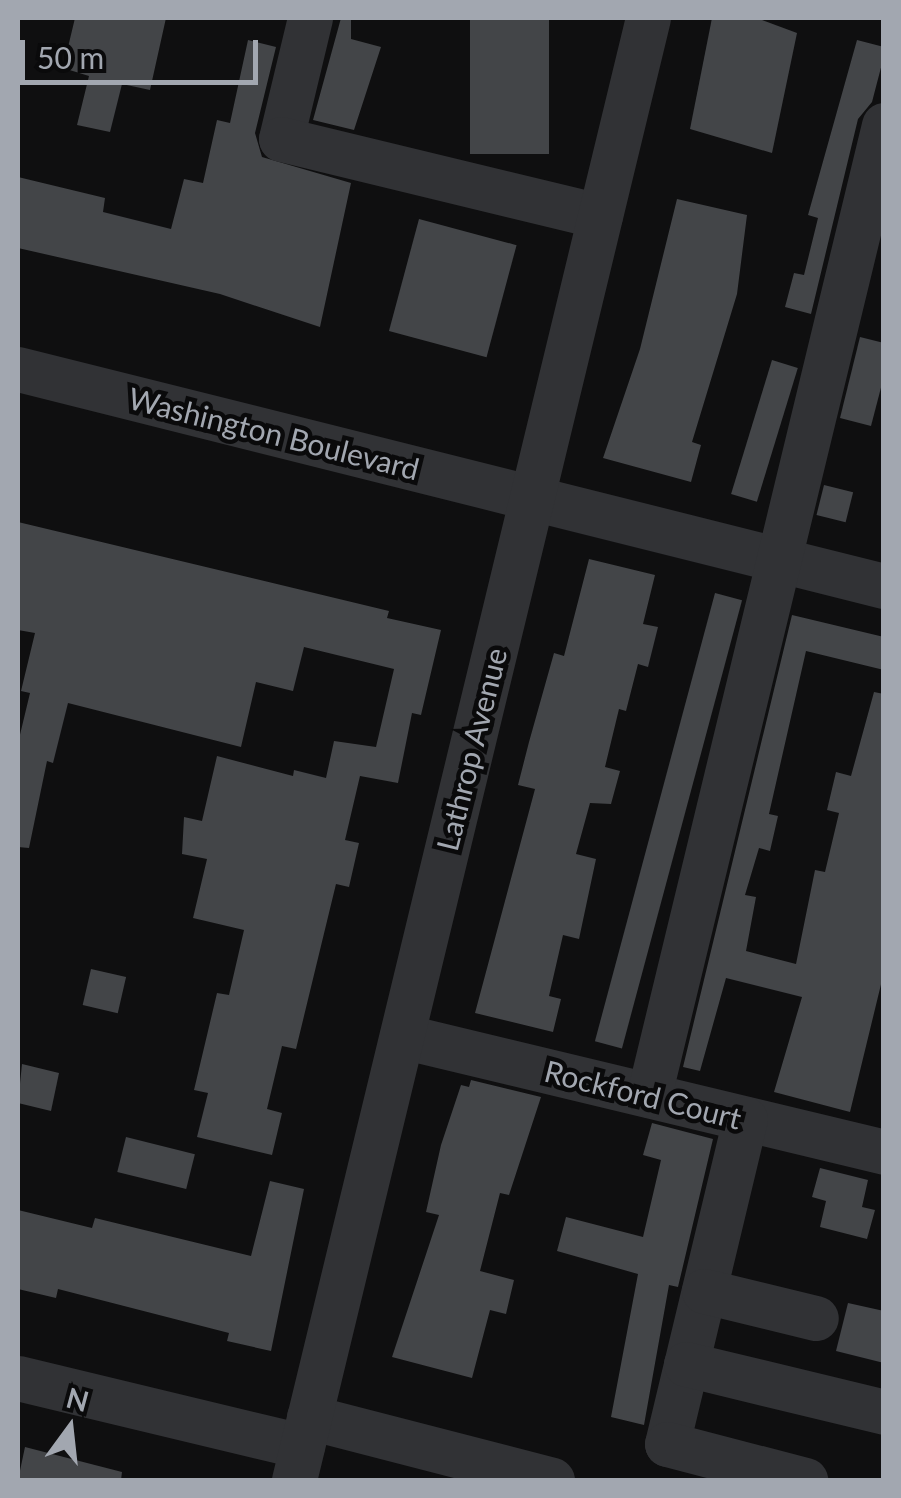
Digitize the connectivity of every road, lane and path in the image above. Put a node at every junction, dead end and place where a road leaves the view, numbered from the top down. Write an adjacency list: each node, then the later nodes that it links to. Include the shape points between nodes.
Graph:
1 (310, 18): 4 (street, via 281,139)
2 (648, 18): 4 (street, Lathrop Avenue)
3 (884, 124): 7 (street)
4 (600, 216): 6 (street, Lathrop Avenue)
5 (18, 369): 6 (street, Washington Boulevard)
6 (532, 497): 7 (street, Washington Boulevard); 9 (street, Lathrop Avenue)
7 (774, 558): 8 (street, Washington Boulevard); 10 (street)
8 (884, 586)
9 (402, 1036): 10 (street, Rockford Court); 18 (street, Lathrop Avenue)
10 (649, 1095): 11 (street, Rockford Court)
11 (745, 1119): 12 (street, Rockford Court); 13 (street)
12 (884, 1152)
13 (704, 1291): 14 (street); 15 (street)
14 (816, 1318)
15 (686, 1364): 17 (street); 20 (street, via 668,1444)
16 (18, 1378): 18 (street)
17 (884, 1412)
18 (302, 1448): 19 (street)
19 (552, 1480)
20 (805, 1480)

